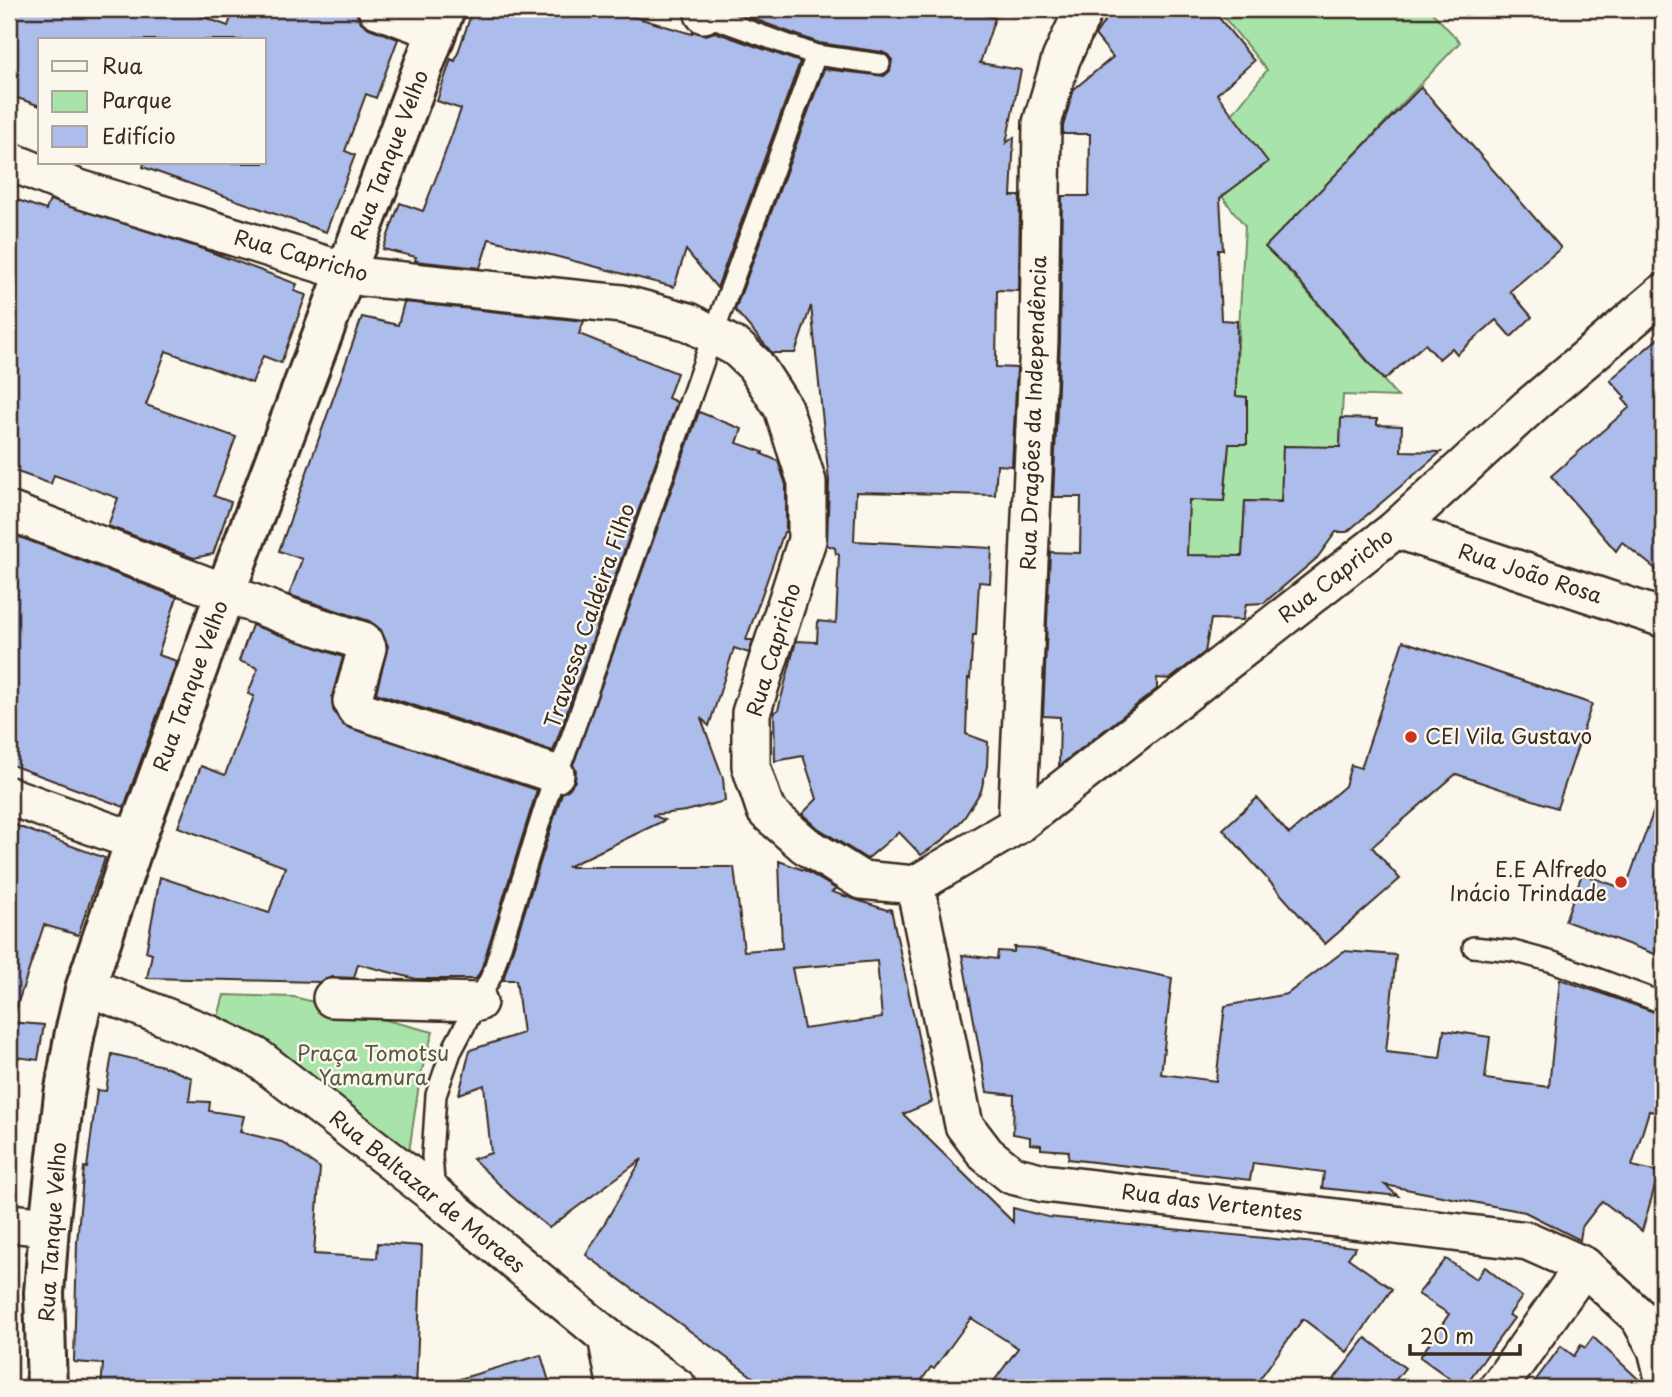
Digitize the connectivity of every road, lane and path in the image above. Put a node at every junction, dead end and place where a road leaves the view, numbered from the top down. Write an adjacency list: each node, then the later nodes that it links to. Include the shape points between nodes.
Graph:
1 (377, 9): 4 (street)
2 (1084, 9): 17 (street, Rua Dragões da Independência, via 1060,59 1042,123 1039,340)
3 (699, 11): 5 (lane)
4 (441, 20): 8 (street, Rua Tanque Velho)
5 (816, 55): 6 (lane); 10 (lane, Travessa Caldeira Filho)
6 (880, 64)
7 (9, 161): 8 (street, Rua Capricho, via 76,188)
8 (345, 271): 10 (street, Rua Capricho, via 622,304 689,322); 13 (street, Rua Tanque Velho)
9 (1663, 293): 12 (street, Rua Capricho)
10 (713, 335): 15 (lane, Travessa Caldeira Filho); 19 (street, Rua Capricho, via 755,365 783,408 807,482 807,540 751,713 751,766 766,811 805,845 861,880)
11 (9, 511): 13 (street)
12 (1396, 529): 14 (street, Rua João Rosa); 17 (street, Rua Capricho)
13 (225, 593): 15 (street, via 363,641 367,648 352,701 356,709); 18 (street, Rua Tanque Velho)
14 (1663, 618)
15 (555, 774): 23 (lane, Travessa Caldeira Filho, via 492,975)
16 (9, 796): 18 (street)
17 (1017, 825): 19 (street, Rua Capricho)
18 (135, 841): 21 (street, Rua Tanque Velho)
19 (915, 885): 28 (street, Rua das Vertentes, via 964,1125 986,1154 1012,1175 1044,1183 1528,1241)
20 (1473, 947): 24 (lane, via 1553,962)
21 (86, 986): 25 (street, Rua Baltazar de Moraes, via 255,1056); 27 (street, Rua Tanque Velho, via 64,1096)
22 (332, 998): 23 (street)
23 (478, 1002): 25 (lane, Travessa Caldeira Filho, via 451,1052 436,1095)
24 (1663, 1003)
25 (435, 1195): 29 (street, Rua Baltazar de Moraes)
26 (9, 1223): 27 (street)
27 (50, 1227): 31 (street, Rua Tanque Velho, via 44,1293)
28 (1584, 1266): 30 (street, Rua das Vertentes, via 1639,1317 1657,1349); 34 (street)
29 (607, 1337): 32 (street); 33 (street, Rua Baltazar de Moraes)
30 (1663, 1374)
31 (47, 1388)
32 (617, 1388)
33 (678, 1388)
34 (1498, 1388)

